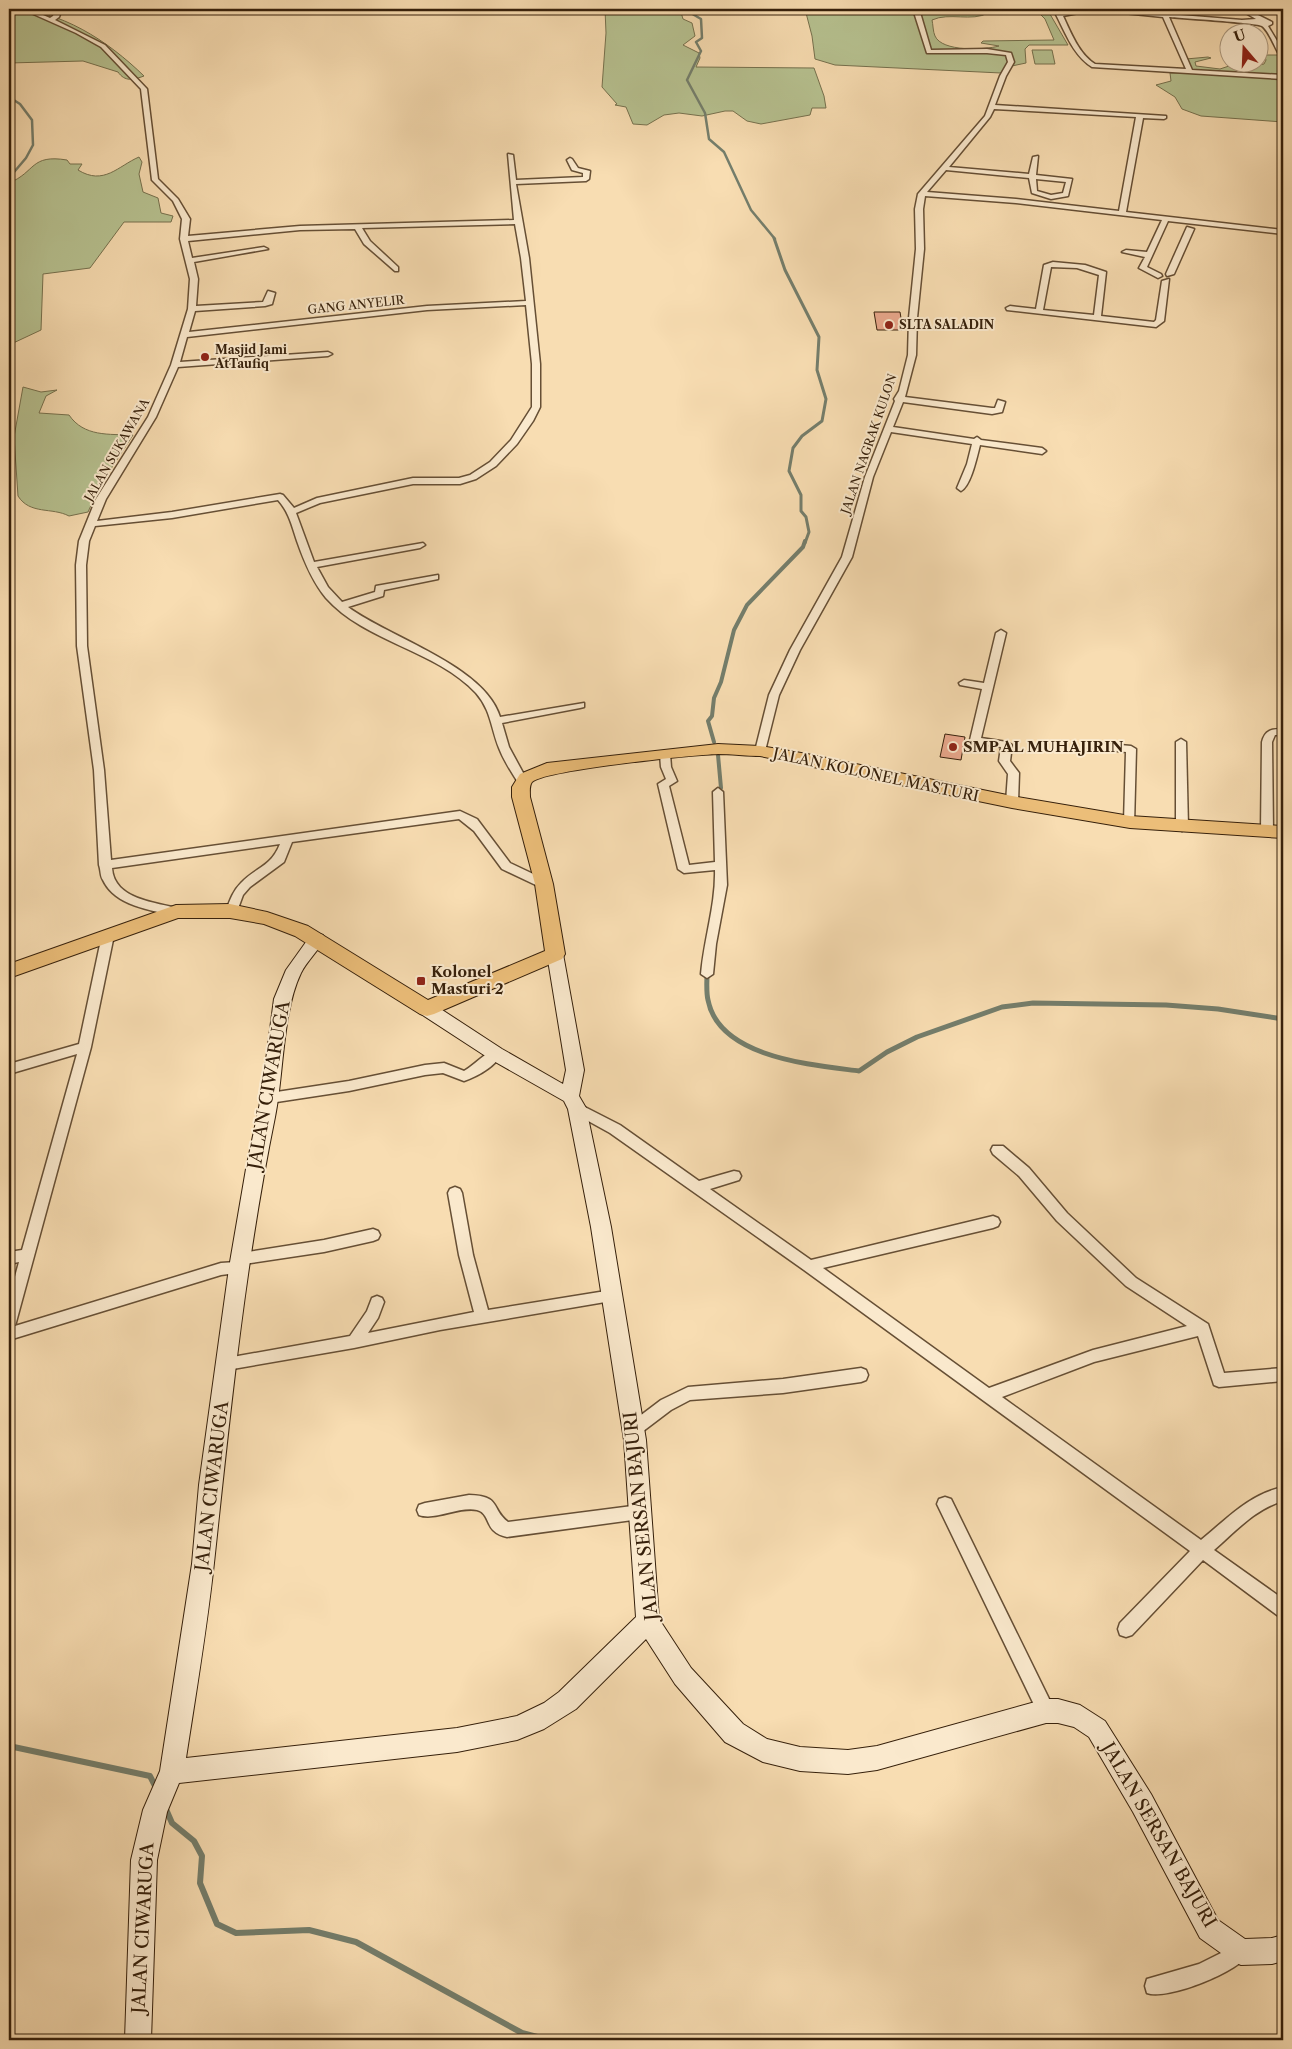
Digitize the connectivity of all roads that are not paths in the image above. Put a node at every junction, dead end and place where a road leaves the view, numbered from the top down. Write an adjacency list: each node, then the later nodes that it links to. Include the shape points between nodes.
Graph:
1 (25, 9): 9 (street, JALAN SUKAWANA)
2 (59, 9): 9 (street, via 56,17)
3 (916, 9): 15 (street, via 929,52 987,51 1011,55 1011,64 1003,76)
4 (1094, 9): 7 (street); 8 (street)
5 (1163, 9): 8 (street)
6 (1242, 9): 10 (street)
7 (1058, 12): 13 (street, via 1089,64)
8 (1166, 15): 10 (street); 13 (street)
9 (49, 20): 33 (street, JALAN SUKAWANA, via 103,46 144,89 155,180 176,200 185,215)
10 (1261, 22)
11 (1270, 36): 12 (street)
12 (1283, 56)
13 (1189, 70): 14 (street)
14 (1283, 76)
15 (993, 107): 16 (street); 21 (street, via 980,128)
16 (1140, 116): 17 (street); 25 (street)
17 (1164, 117)
18 (510, 155): 23 (street)
19 (1036, 157): 22 (street)
20 (570, 160): 23 (street, via 575,170 587,171 586,179)
21 (943, 168): 22 (street); 24 (street)
22 (1032, 176): 22 (street, via 1069,179 1071,180 1065,196 1045,196 1034,192)
23 (513, 182): 28 (street)
24 (922, 194): 25 (street); 49 (street, JALAN NAGRAK KULON, via 910,364)
25 (1122, 213): 26 (street)
26 (1166, 218): 27 (street); 36 (street)
27 (1175, 219): 29 (street); 31 (street, via 1176,224)
28 (520, 222): 30 (street); 41 (street)
29 (1208, 223): 31 (street); 32 (street)
30 (358, 228): 33 (street, via 300,228); 38 (street, via 363,238)
31 (1190, 229): 39 (street)
32 (1283, 232)
33 (184, 239): 37 (street, JALAN SUKAWANA)
34 (264, 249): 37 (street)
35 (1126, 252): 36 (street)
36 (1150, 255): 39 (street, via 1143,268 1159,278)
37 (188, 261): 43 (street, JALAN SUKAWANA, via 194,279)
38 (395, 269)
39 (1168, 277): 45 (street, via 1159,324)
40 (271, 293): 43 (street, via 265,304)
41 (529, 303): 46 (street, GANG ANYELIR, via 427,308); 55 (street, via 536,364 536,407 514,442 493,464 479,475 467,479 413,481 317,501)
42 (1010, 308): 44 (street)
43 (192, 309): 46 (street, JALAN SUKAWANA)
44 (1039, 311): 45 (street); 45 (street, via 1048,265 1069,265 1098,270 1103,274)
45 (1097, 319)
46 (186, 335): 48 (street, JALAN SUKAWANA)
47 (328, 354): 48 (street)
48 (175, 365): 56 (street, JALAN SUKAWANA, via 152,417 113,478)
49 (898, 399): 50 (street, via 992,411 999,410); 51 (street, JALAN NAGRAK KULON)
50 (1001, 402)
51 (888, 429): 52 (street); 69 (street, JALAN NAGRAK KULON, via 869,477 847,557 774,694)
52 (977, 440): 53 (street); 54 (street)
53 (1042, 451)
54 (961, 488)
55 (292, 511): 56 (street, via 278,497 172,515); 58 (street)
56 (91, 524): 78 (street, JALAN SUKAWANA, via 81,560 82,646 99,770)
57 (420, 545): 58 (street)
58 (312, 566): 60 (street, via 329,595)
59 (435, 577): 60 (street, via 379,588 380,594)
60 (341, 606): 65 (street, via 479,690 492,706)
61 (1001, 633): 63 (street)
62 (964, 683): 63 (street)
63 (989, 687): 73 (street, via 975,740 1007,744 1004,762 1006,768 1014,773)
64 (580, 705): 65 (street)
65 (496, 720): 71 (street, via 512,765)
66 (1283, 732): 76 (street, via 1273,732 1267,742)
67 (1181, 742): 75 (street)
68 (1087, 745): 74 (street, via 1131,749)
69 (760, 751): 70 (main road, JALAN KOLONEL MASTURI, via 718,748); 73 (main road, JALAN KOLONEL MASTURI, via 843,765)
70 (665, 754): 71 (main road, JALAN KOLONEL MASTURI, via 547,769 529,775); 79 (street, via 672,782 663,784 684,869)
71 (523, 782): 80 (main road, via 521,798)
72 (718, 792): 79 (street)
73 (1012, 802): 74 (main road, JALAN KOLONEL MASTURI)
74 (1130, 822): 75 (main road, JALAN KOLONEL MASTURI)
75 (1182, 827): 76 (main road, JALAN KOLONEL MASTURI)
76 (1275, 831)
77 (288, 839): 78 (street); 80 (street, via 464,816 502,862); 81 (street, via 280,858 238,894)
78 (105, 865): 82 (street, JALAN SUKAWANA, via 109,882 116,891)
79 (719, 865): 87 (street, via 721,885)
80 (544, 884): 85 (main road)
81 (232, 911): 82 (main road); 84 (main road, via 278,921)
82 (176, 912): 83 (main road)
83 (108, 935): 86 (main road); 89 (street)
84 (317, 939): 88 (main road); 92 (main road, JALAN CIWARUGA, via 299,961 283,999)
85 (556, 954): 88 (main road); 93 (main road, JALAN SERSAN BAJURI, via 575,1070)
86 (9, 971)
87 (707, 974)
88 (427, 1009): 90 (main road)
89 (85, 1047): 91 (street); 100 (street)
90 (496, 1054): 92 (street, via 464,1076 444,1068 425,1070); 93 (main road)
91 (9, 1069)
92 (270, 1098): 102 (main road, JALAN CIWARUGA)
93 (573, 1102): 96 (street); 104 (main road, JALAN SERSAN BAJURI, via 601,1227)
94 (998, 1150): 108 (street, via 1024,1172 1062,1217 1131,1282)
95 (734, 1176): 96 (street)
96 (697, 1187): 103 (street)
97 (455, 1193): 106 (street, via 466,1255)
98 (993, 1222): 103 (street)
99 (374, 1235): 102 (street)
100 (27, 1255): 101 (street); 107 (street)
101 (9, 1258)
102 (240, 1263): 109 (street); 111 (main road, JALAN CIWARUGA)
103 (809, 1266): 114 (street)
104 (612, 1296): 106 (street); 115 (main road, JALAN SERSAN BAJURI)
105 (377, 1302): 110 (street, via 373,1314)
106 (482, 1316): 110 (street)
107 (9, 1324)
108 (1203, 1328): 113 (street, via 1219,1380); 114 (street, via 1093,1356)
109 (9, 1334)
110 (354, 1342): 111 (street)
111 (227, 1364): 125 (main road, JALAN CIWARUGA, via 203,1564)
112 (861, 1375): 115 (street, via 688,1394 666,1405)
113 (1283, 1375)
114 (986, 1396): 120 (street)
115 (633, 1430): 119 (main road, JALAN SERSAN BAJURI)
116 (1283, 1494): 120 (street, via 1264,1499 1248,1509)
117 (945, 1504): 124 (street)
118 (425, 1510): 119 (street, via 483,1502 496,1523 507,1530)
119 (640, 1512): 122 (main road, JALAN SERSAN BAJURI)
120 (1201, 1551): 121 (street); 123 (street)
121 (1283, 1609)
122 (648, 1622): 124 (main road, JALAN SERSAN BAJURI, via 683,1676 734,1733 763,1750 800,1759 848,1762 877,1758); 125 (main road, via 568,1700 549,1713 498,1734)
123 (1126, 1629)
124 (1046, 1711): 127 (main road, JALAN SERSAN BAJURI, via 1080,1717 1097,1729 1142,1803 1209,1929)
125 (172, 1772): 129 (main road, JALAN CIWARUGA, via 155,1810 144,1860)
126 (1283, 1948): 127 (main road)
127 (1240, 1952): 128 (street, via 1220,1966 1176,1982)
128 (1154, 1986)
129 (138, 2040)

